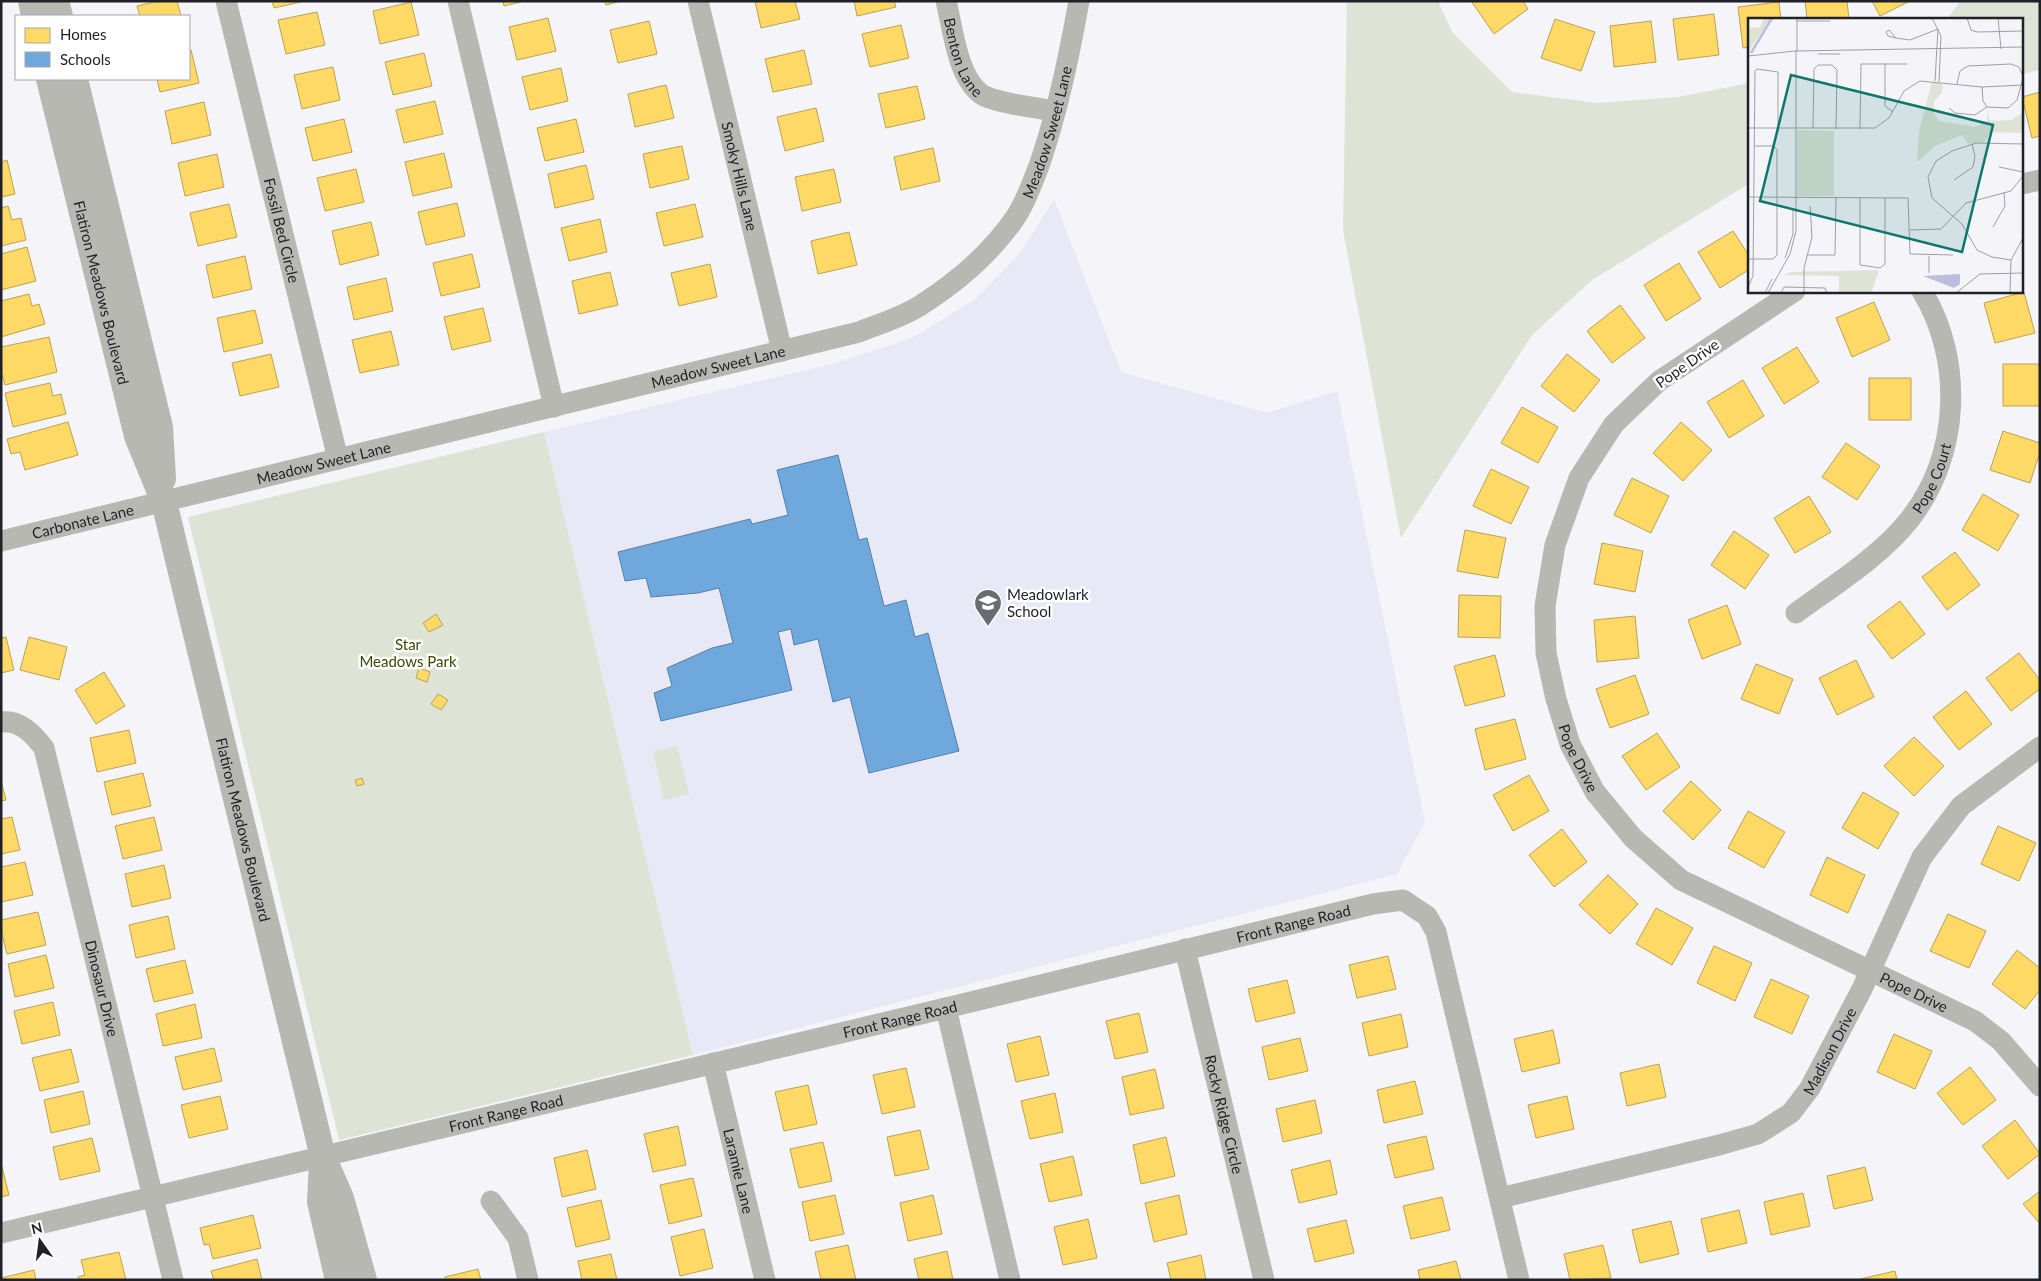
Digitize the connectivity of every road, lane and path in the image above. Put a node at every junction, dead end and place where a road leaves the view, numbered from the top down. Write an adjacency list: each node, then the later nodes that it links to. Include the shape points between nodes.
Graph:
1 (31, 1): 8 (street)
2 (56, 1): 9 (street)
3 (226, 1): 19 (street, Fossil Bed Circle)
4 (458, 1): 18 (street)
5 (698, 1): 17 (street, Smoky Hills Lane)
6 (946, 1): 12 (street, Benton Lane, via 966,78 981,94 1011,104)
7 (1080, 1): 12 (street, Meadow Sweet Lane)
8 (34, 15)
9 (60, 15)
10 (49, 80): 20 (street, Flatiron Meadows Boulevard, via 138,436)
11 (75, 80): 20 (street, Flatiron Meadows Boulevard, via 160,427)
12 (1055, 111): 17 (street, Meadow Sweet Lane, via 1033,183 1016,217 966,272 920,306 868,328)
13 (2040, 180): 14 (street)
14 (2024, 184)
15 (1794, 292): 26 (street, Pope Drive, via 1659,381 1614,424 1579,478 1555,545 1545,606 1546,653 1570,744 1595,792 1633,838 1681,880)
16 (1923, 292): 22 (street, Pope Court, via 1944,341 1952,394 1946,445 1932,485 1910,519 1881,548)
17 (782, 352): 18 (street, Meadow Sweet Lane)
18 (554, 407): 19 (street, Meadow Sweet Lane)
19 (338, 459): 20 (street, Meadow Sweet Lane)
20 (164, 502): 21 (street, Carbonate Lane); 30 (street, Flatiron Meadows Boulevard)
21 (1, 541)
22 (1796, 612)
23 (1, 722): 31 (street, Dinosaur Drive, via 10,721 31,731 44,748)
24 (2040, 747): 26 (street, Madison Drive, via 1961,806 1922,857)
25 (1185, 949): 27 (street, Front Range Road); 32 (street, Front Range Road, via 1373,904 1403,900 1428,916 1436,932); 41 (street, Rocky Ridge Circle)
26 (1870, 972): 29 (street, Pope Drive, via 1975,1020 2001,1041); 32 (street, Madison Drive, via 1810,1088 1791,1113 1758,1134)
27 (946, 1008): 28 (street, Front Range Road); 40 (street)
28 (713, 1063): 30 (street, Front Range Road); 39 (street, Laramie Lane)
29 (2040, 1086)
30 (323, 1157): 31 (street, Front Range Road); 36 (street, Flatiron Meadows Boulevard, via 320,1202); 37 (street, Flatiron Meadows Boulevard, via 341,1198)
31 (153, 1197): 34 (street, Front Range Road); 35 (street, Dinosaur Drive)
32 (1500, 1198): 42 (street, Front Range Road)
33 (491, 1201): 38 (street, via 518,1238)
34 (1, 1233)
35 (173, 1280)
36 (338, 1280)
37 (364, 1280)
38 (528, 1280)
39 (765, 1280)
40 (1010, 1280)
41 (1264, 1280)
42 (1519, 1280)

